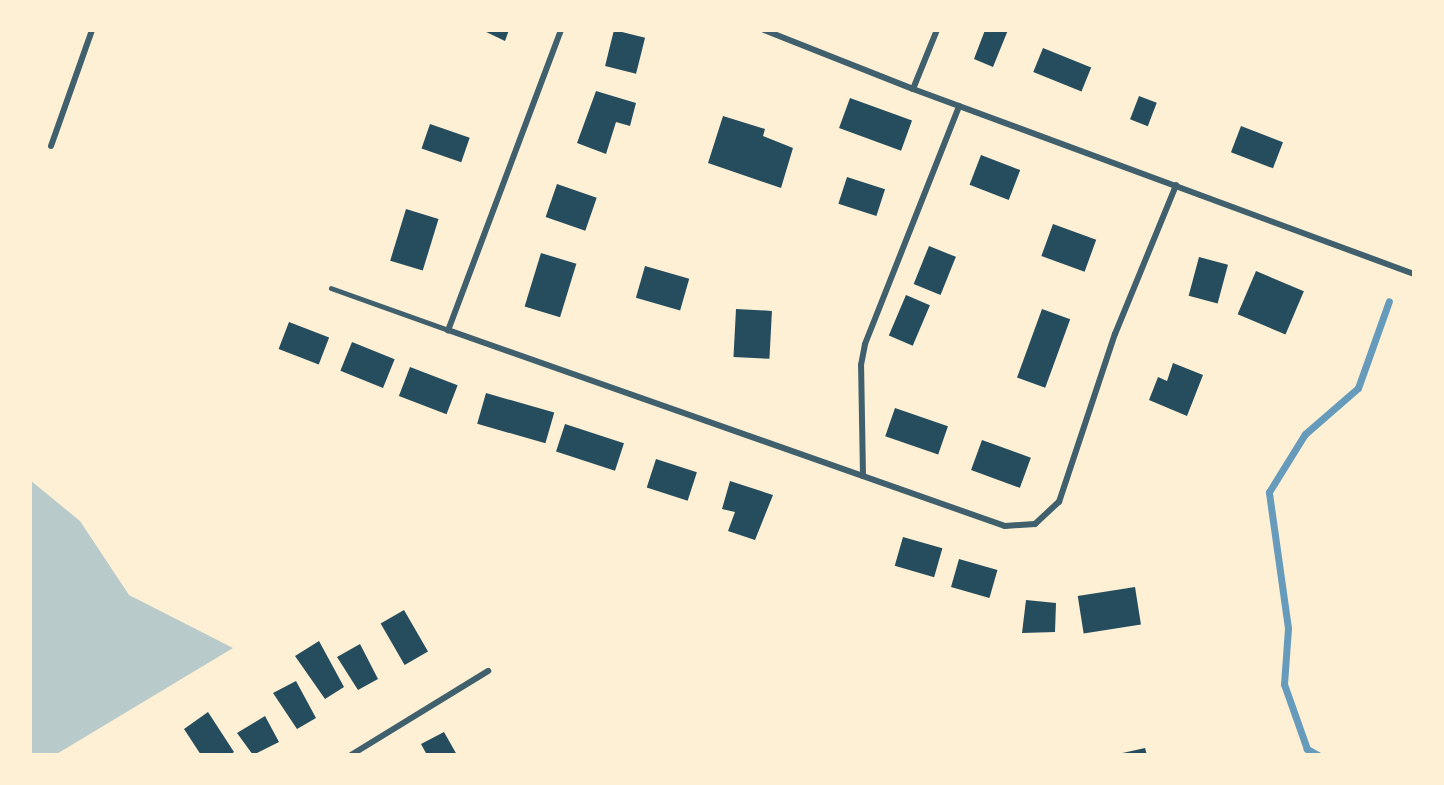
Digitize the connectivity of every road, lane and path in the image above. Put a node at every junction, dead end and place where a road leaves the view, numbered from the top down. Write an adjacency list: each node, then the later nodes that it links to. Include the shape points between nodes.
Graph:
1 (92, 30): 7 (street)
2 (561, 30): 11 (street)
3 (937, 30): 5 (street)
4 (768, 31): 5 (street)
5 (913, 89): 6 (street)
6 (959, 106): 8 (street); 12 (street, via 865,344 861,365)
7 (51, 146)
8 (1176, 185): 9 (street); 12 (street, via 1115,334 1059,502 1046,518 1026,527 1005,526)
9 (1414, 274)
10 (331, 288): 11 (lane)
11 (448, 330): 12 (street)
12 (863, 476)
13 (488, 671): 14 (street)
14 (351, 755)

